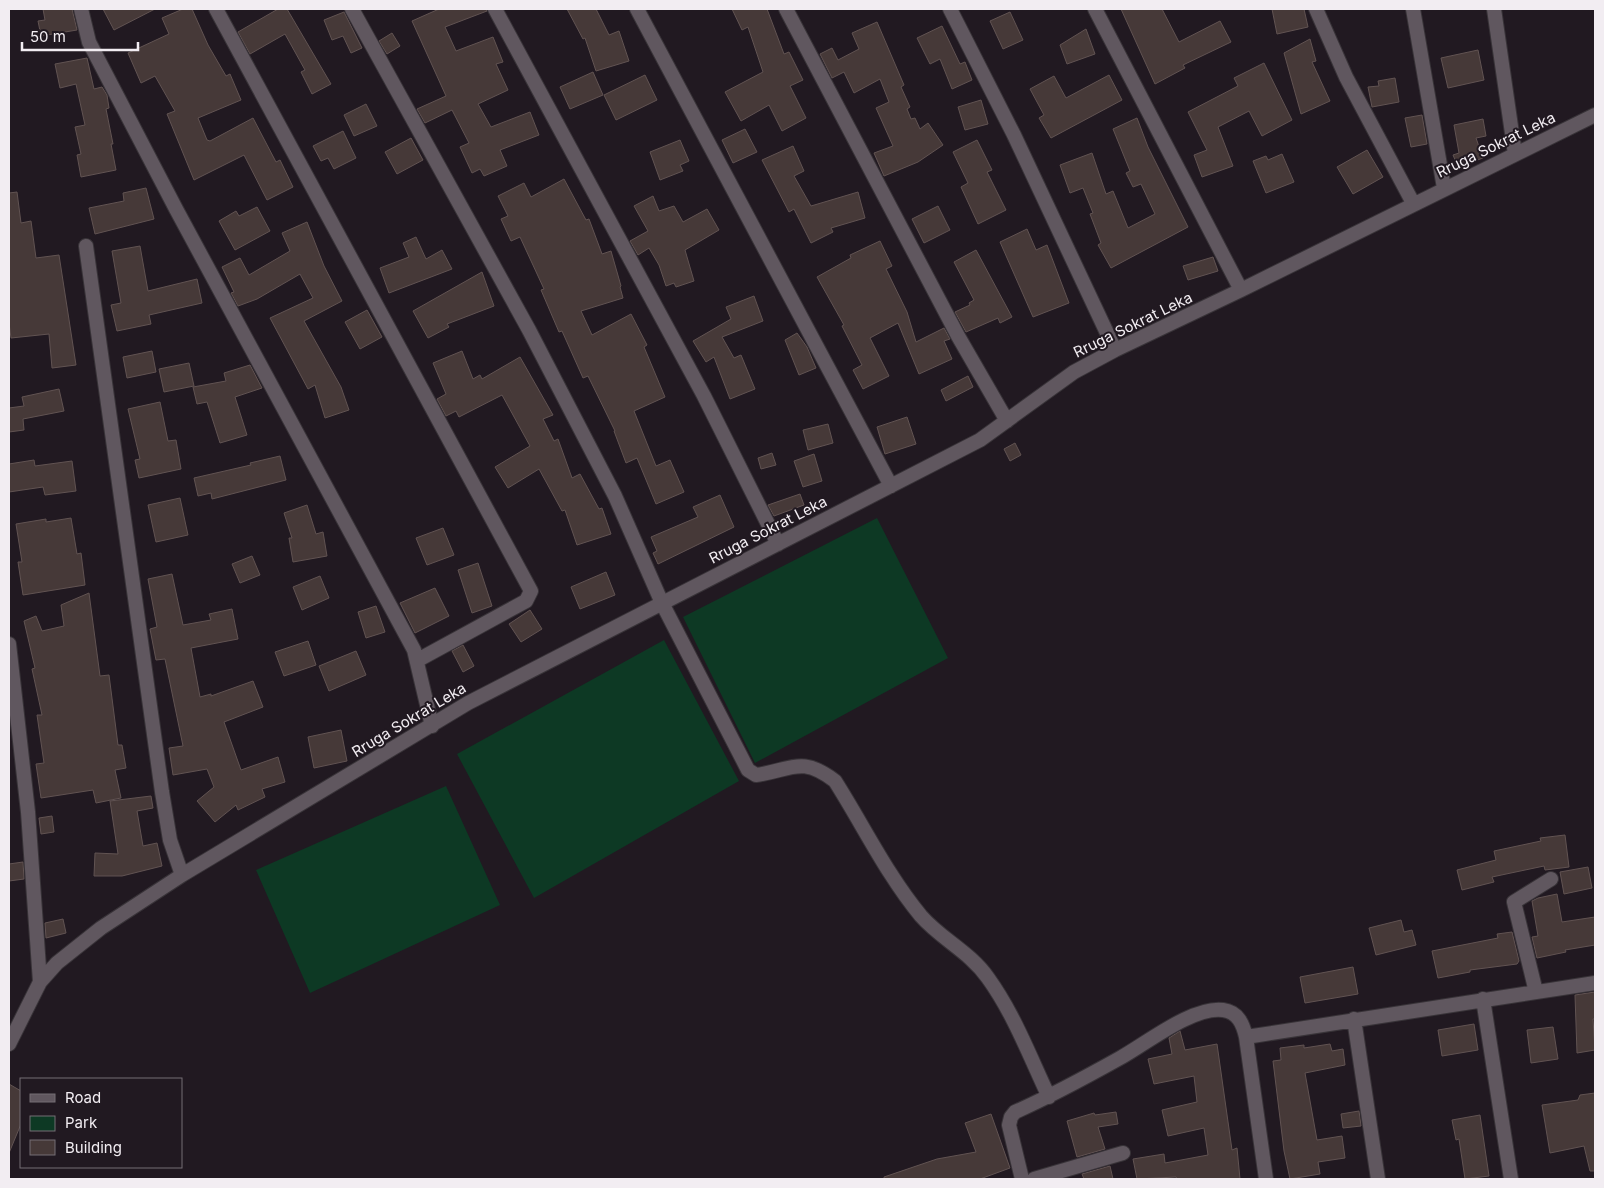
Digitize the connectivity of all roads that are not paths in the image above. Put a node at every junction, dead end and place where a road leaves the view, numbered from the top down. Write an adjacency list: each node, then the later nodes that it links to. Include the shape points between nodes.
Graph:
1 (80, 9): 24 (street, via 89,42)
2 (216, 9): 24 (street, via 531,591 526,601)
3 (352, 9): 22 (street, via 615,496)
4 (495, 9): 21 (street, via 704,396)
5 (637, 9): 20 (street)
6 (786, 9): 19 (street, via 954,328)
7 (950, 9): 18 (street, via 1014,135)
8 (1095, 9): 17 (street)
9 (1316, 9): 15 (street, via 1346,77)
10 (1413, 9): 14 (street)
11 (1494, 9): 13 (street)
12 (1595, 115): 13 (street, Rruga Sokrat Leka)
13 (1515, 154): 14 (street, Rruga Sokrat Leka)
14 (1444, 188): 15 (street, Rruga Sokrat Leka)
15 (1413, 203): 17 (street, Rruga Sokrat Leka)
16 (86, 246): 26 (street, via 162,792 170,840)
17 (1241, 290): 18 (street, Rruga Sokrat Leka)
18 (1115, 350): 19 (street, Rruga Sokrat Leka, via 1074,372)
19 (1007, 421): 20 (street, Rruga Sokrat Leka, via 980,440)
20 (891, 486): 21 (street, Rruga Sokrat Leka)
21 (778, 544): 22 (street, Rruga Sokrat Leka)
22 (662, 603): 25 (street, Rruga Sokrat Leka, via 475,699); 35 (street, via 748,770 756,775 806,765 820,769 835,780 901,889 922,917 942,936 969,954 987,976 1003,1000)
23 (9, 644): 28 (street, via 28,812)
24 (418, 660): 25 (street)
25 (432, 726): 26 (street, Rruga Sokrat Leka)
26 (182, 874): 28 (street, Rruga Sokrat Leka, via 101,928 57,963)
27 (1550, 879): 30 (street, via 1514,902)
28 (40, 982): 34 (street, Rruga Sokrat Leka)
29 (1595, 983): 30 (street)
30 (1536, 992): 31 (street)
31 (1483, 999): 32 (street); 41 (street)
32 (1354, 1019): 33 (street); 40 (street)
33 (1246, 1037): 35 (street, via 1243,1024 1236,1016 1224,1010 1206,1011); 39 (street)
34 (9, 1044)
35 (1046, 1090): 37 (street, via 1010,1117 1009,1125)
36 (1123, 1153): 38 (street)
37 (1022, 1179)
38 (1034, 1179)
39 (1266, 1179)
40 (1378, 1179)
41 (1511, 1179)

